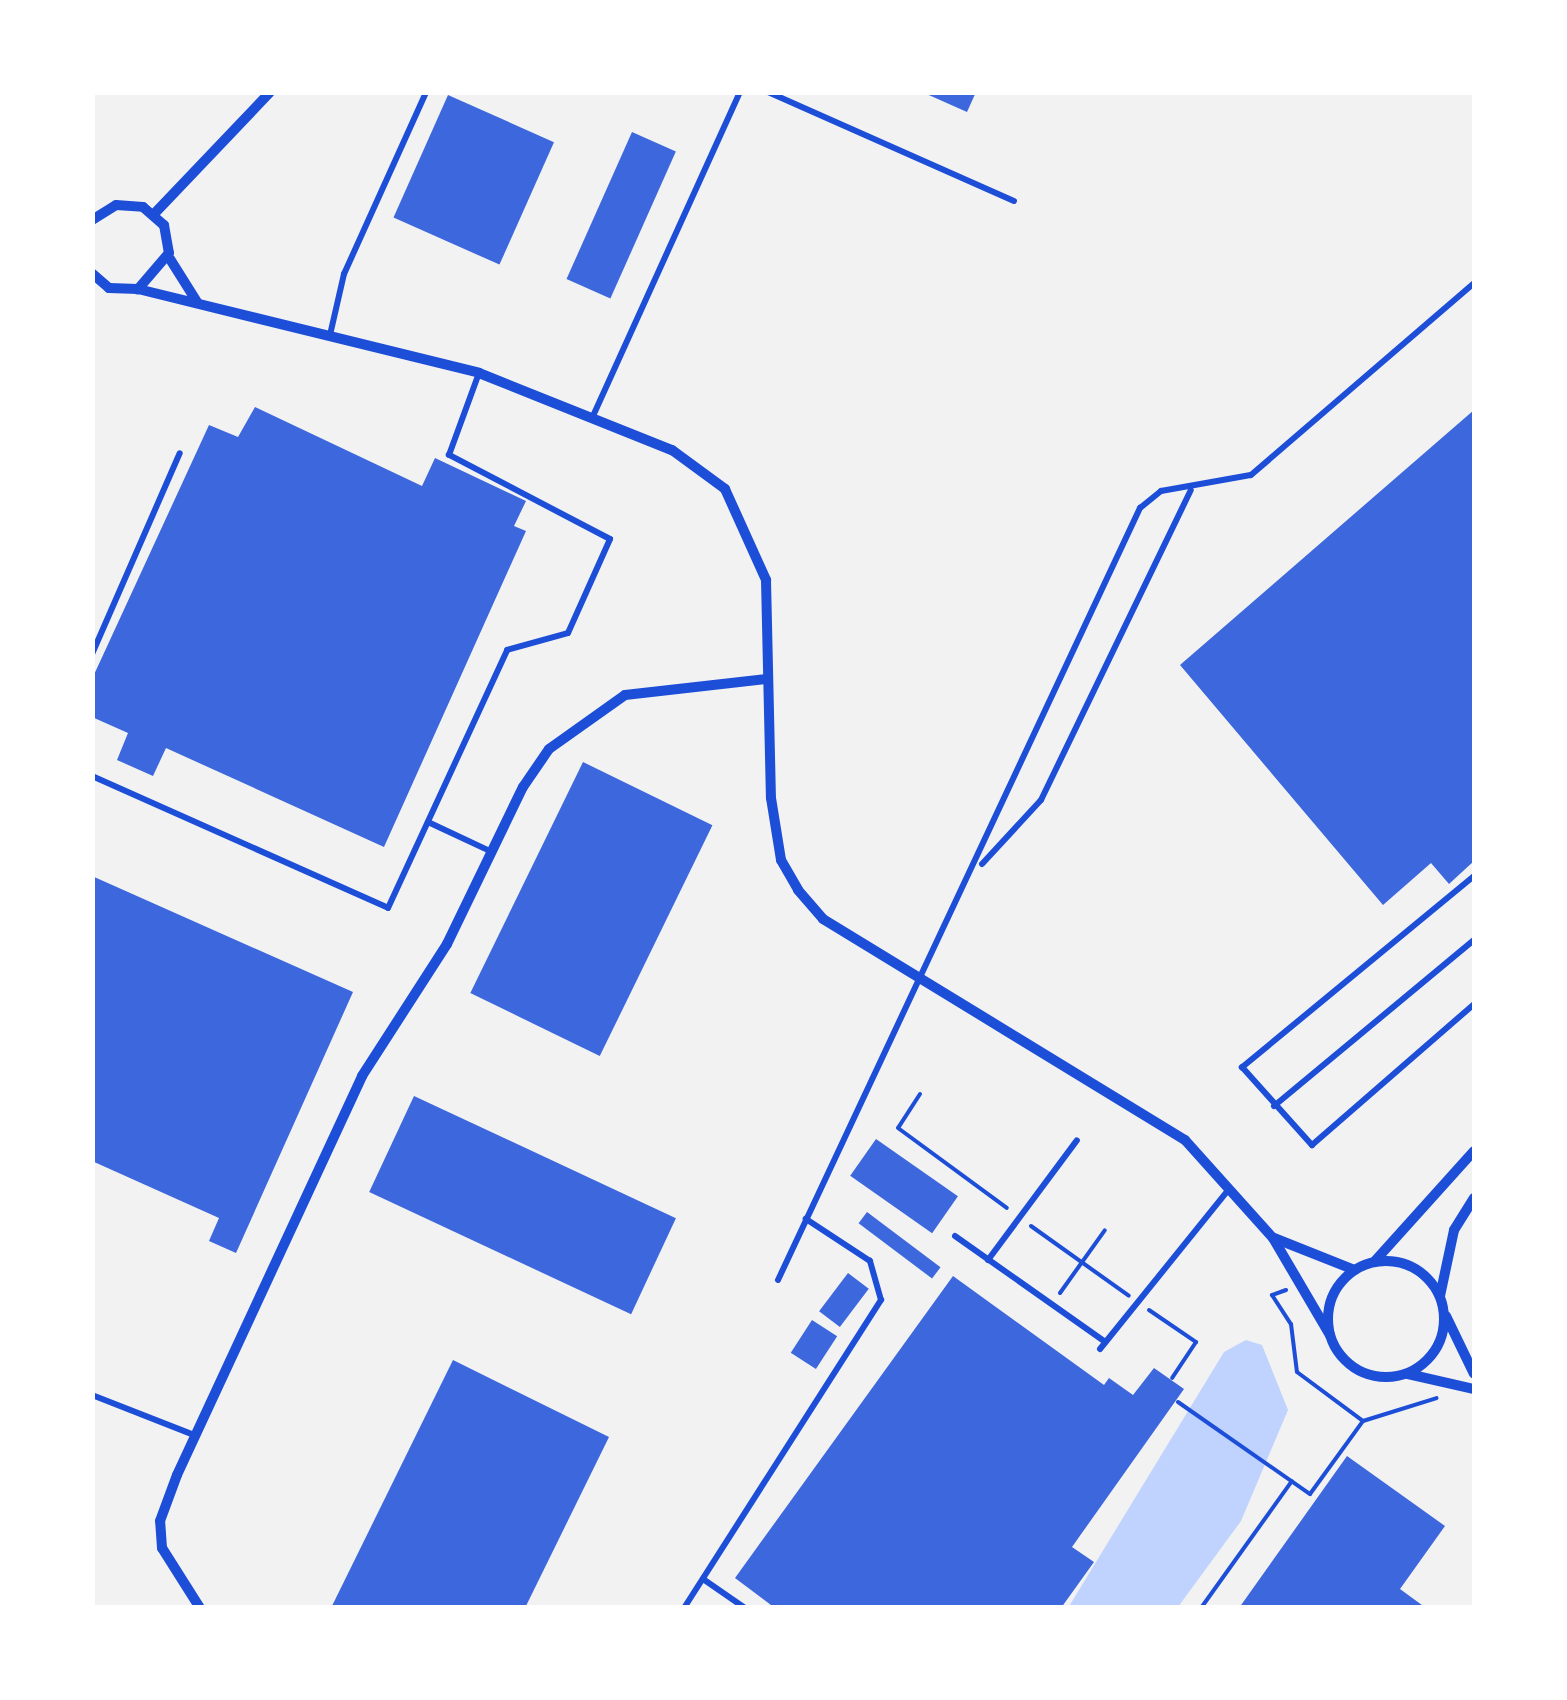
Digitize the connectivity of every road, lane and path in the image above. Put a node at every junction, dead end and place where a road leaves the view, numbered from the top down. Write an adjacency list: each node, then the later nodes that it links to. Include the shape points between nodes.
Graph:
1 (270, 92): 6 (street)
2 (426, 92): 13 (lane, via 344,274)
3 (740, 92): 15 (lane)
4 (768, 92): 5 (lane)
5 (1014, 201)
6 (154, 214): 7 (street, via 131,204); 8 (street)
7 (95, 216)
8 (169, 253): 11 (street); 12 (street, via 178,283)
9 (95, 282): 11 (street)
10 (1474, 283): 17 (lane, via 1251,475)
11 (138, 289): 12 (street)
12 (209, 312): 13 (street)
13 (330, 335): 14 (street)
14 (479, 374): 15 (street); 21 (lane, via 448,454 610,539 568,633 508,650)
15 (593, 416): 19 (street, via 702,469 742,513 766,580)
16 (180, 453): 18 (lane)
17 (1191, 488): 23 (lane, via 1041,800); 23 (lane, via 1160,490 1140,508)
18 (92, 654)
19 (766, 679): 22 (street, via 660,684 587,716 550,749); 26 (street, via 781,860 823,919)
20 (92, 776): 21 (lane, via 388,908)
21 (428, 822): 22 (lane)
22 (493, 852): 59 (street, via 362,1076)
23 (978, 867): 26 (lane)
24 (1474, 876): 29 (lane, via 1246,1058 1247,1076)
25 (1474, 940): 29 (lane)
26 (923, 978): 32 (street, via 1129,1101 1185,1140); 35 (lane)
27 (1474, 1004): 29 (lane, via 1312,1144)
28 (920, 1094): 34 (path, via 898,1128)
29 (1274, 1106)
30 (1076, 1140): 34 (lane)
31 (1474, 1151): 41 (street)
32 (1229, 1189): 38 (street); 47 (lane)
33 (1474, 1198): 48 (street, via 1454,1230)
34 (1019, 1217): 39 (lane); 40 (path)
35 (806, 1219): 44 (lane); 61 (lane, via 870,1261 881,1300)
36 (1105, 1230): 40 (path)
37 (955, 1236): 39 (lane)
38 (1273, 1238): 43 (street); 50 (street)
39 (988, 1260): 49 (lane)
40 (1082, 1262): 47 (path); 49 (path)
41 (1374, 1262): 43 (street); 48 (street, via 1408,1266)
42 (1474, 1267): 45 (path)
43 (1355, 1270): 50 (street, via 1331,1299)
44 (778, 1280)
45 (1474, 1286)
46 (1286, 1290): 58 (path, via 1272,1295 1291,1324 1297,1372)
47 (1136, 1301): 49 (lane, via 1103,1345); 53 (path, via 1196,1342)
48 (1441, 1301): 51 (street); 52 (street, via 1438,1345)
49 (1052, 1305)
50 (1330, 1334): 52 (street, via 1361,1372)
51 (1474, 1374)
52 (1395, 1376): 54 (street, via 1421,1372)
53 (1172, 1378)
54 (1474, 1389)
55 (1440, 1394): 58 (path)
56 (92, 1395): 59 (lane)
57 (1178, 1402): 60 (path)
58 (1362, 1420): 60 (path, via 1310,1494)
59 (194, 1436): 62 (street, via 160,1521 162,1548)
60 (1292, 1482): 65 (path)
61 (703, 1578): 63 (lane); 64 (lane)
62 (200, 1608)
63 (684, 1608)
64 (745, 1608)
65 (1201, 1608)

